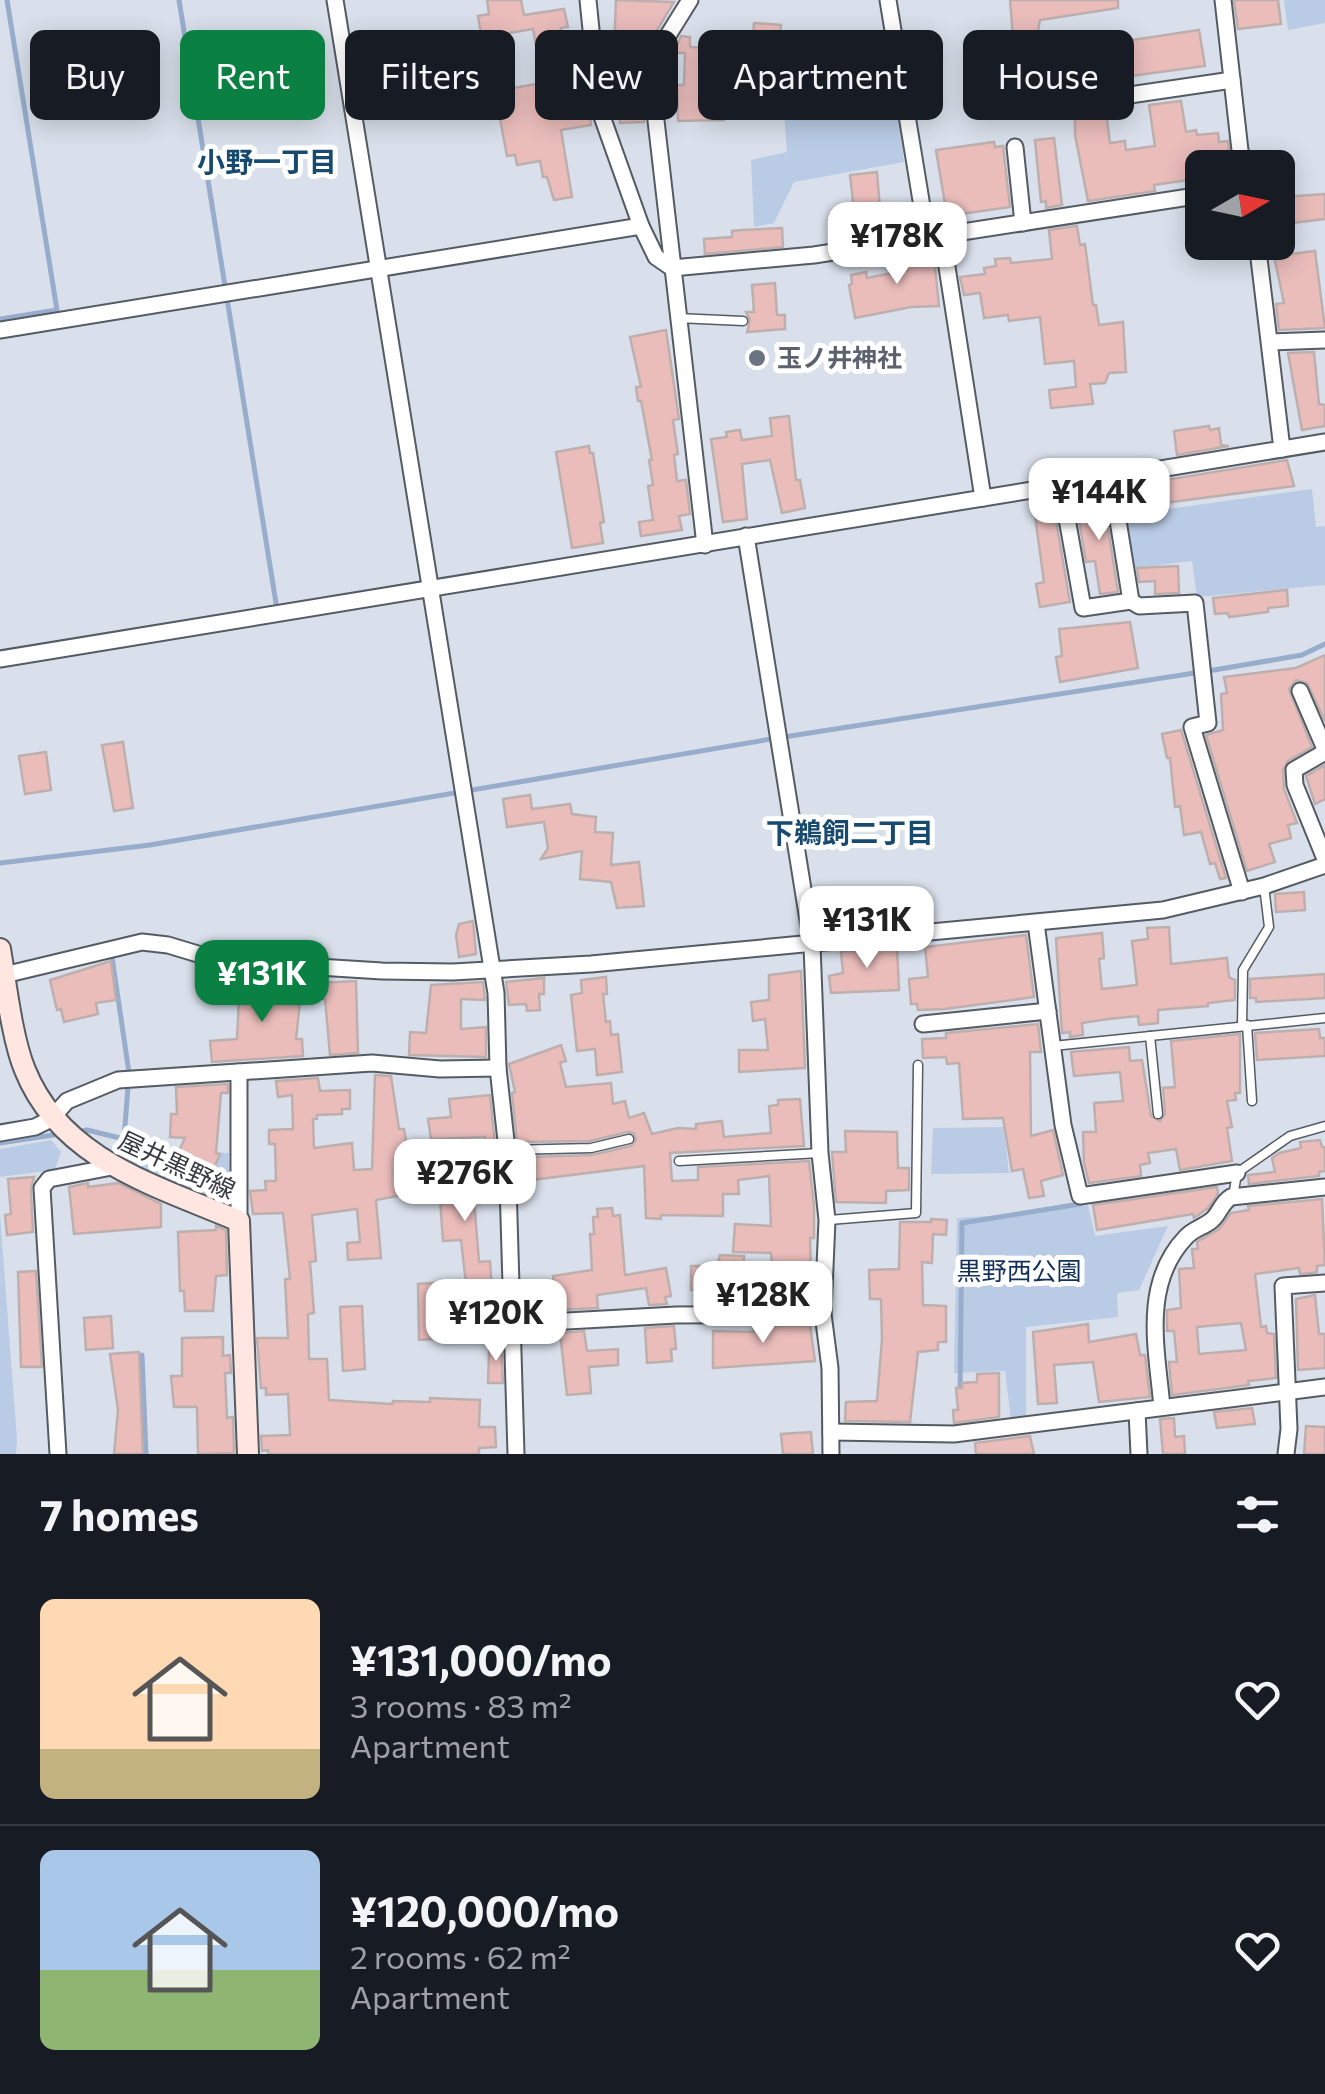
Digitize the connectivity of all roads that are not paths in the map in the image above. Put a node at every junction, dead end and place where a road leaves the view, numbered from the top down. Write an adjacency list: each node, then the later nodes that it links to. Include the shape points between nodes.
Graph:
1 (335, 0): 16 (street)
2 (588, 0): 12 (street, via 599,108)
3 (690, 0): 15 (street, via 652,61)
4 (888, 0): 13 (street)
5 (1223, 0): 6 (street)
6 (1232, 80): 7 (street); 9 (street)
7 (1134, 94)
8 (1014, 147): 11 (street)
9 (1240, 150)
10 (1185, 198): 11 (street)
11 (1023, 222): 13 (street)
12 (642, 226): 15 (street, via 656,257); 16 (street)
13 (934, 236): 15 (street); 26 (street)
14 (1259, 260): 21 (street)
15 (672, 268): 17 (street)
16 (381, 270): 19 (street); 29 (street)
17 (677, 318): 18 (lane); 28 (street)
18 (743, 322)
19 (0, 330)
20 (1325, 340): 21 (street)
21 (1270, 342): 23 (street)
22 (1325, 442): 23 (street)
23 (1282, 449): 24 (street)
24 (1111, 477): 25 (street); 30 (street)
25 (1061, 486): 26 (street); 30 (street, via 1083,608)
26 (983, 498): 27 (street)
27 (746, 536): 28 (street); 38 (street)
28 (706, 545): 29 (street)
29 (430, 591): 31 (street); 40 (street)
30 (1131, 601): 36 (street, via 1195,603 1208,723 1192,727)
31 (0, 660)
32 (1300, 690): 33 (street)
33 (1325, 750): 34 (street, via 1294,770)
34 (1325, 862): 35 (street)
35 (1264, 886): 36 (street); 45 (lane, via 1269,927 1243,970)
36 (1242, 892): 37 (street, via 1163,910)
37 (1036, 924): 38 (street); 42 (street)
38 (812, 945): 40 (street); 58 (street)
39 (0, 949): 41 (main road, 屋井黒野線)
40 (491, 970): 41 (street, via 382,971 220,960 142,942); 49 (street)
41 (4, 975): 53 (main road, 屋井黒野線, via 24,1069)
42 (1048, 1011): 44 (street); 47 (street)
43 (1325, 1018): 45 (lane)
44 (923, 1024)
45 (1244, 1025): 46 (lane); 51 (lane)
46 (1150, 1036): 47 (lane); 52 (lane)
47 (1053, 1046): 61 (street, via 1080,1196)
48 (918, 1066): 64 (lane, via 916,1213)
49 (498, 1068): 50 (street, via 372,1063); 57 (street)
50 (238, 1072): 53 (street, via 118,1080 67,1100); 65 (street)
51 (1252, 1101)
52 (1158, 1114)
53 (51, 1119): 55 (street); 60 (main road, 屋井黒野線)
54 (1325, 1126): 61 (lane, via 1290,1136)
55 (0, 1133)
56 (629, 1139): 57 (lane, via 591,1148)
57 (507, 1150): 68 (street)
58 (820, 1153): 59 (lane); 64 (street)
59 (679, 1161)
60 (112, 1167): 65 (main road, 屋井黒野線); 74 (street, via 50,1180 42,1188)
61 (1236, 1173): 63 (lane)
62 (1325, 1187): 63 (street)
63 (1233, 1197): 71 (street, via 1187,1235 1155,1292)
64 (827, 1220): 67 (street)
65 (239, 1221): 75 (main road, 屋井黒野線)
66 (1325, 1283): 70 (street, via 1283,1286)
67 (823, 1314): 68 (street); 73 (street)
68 (512, 1324): 76 (street)
69 (1325, 1386): 70 (street)
70 (1287, 1392): 71 (street); 79 (street)
71 (1162, 1408): 72 (street)
72 (1136, 1411): 73 (street, via 954,1434); 78 (street)
73 (831, 1432): 77 (street)
74 (58, 1454)
75 (248, 1454)
76 (516, 1454)
77 (831, 1454)
78 (1139, 1454)
79 (1286, 1454)

